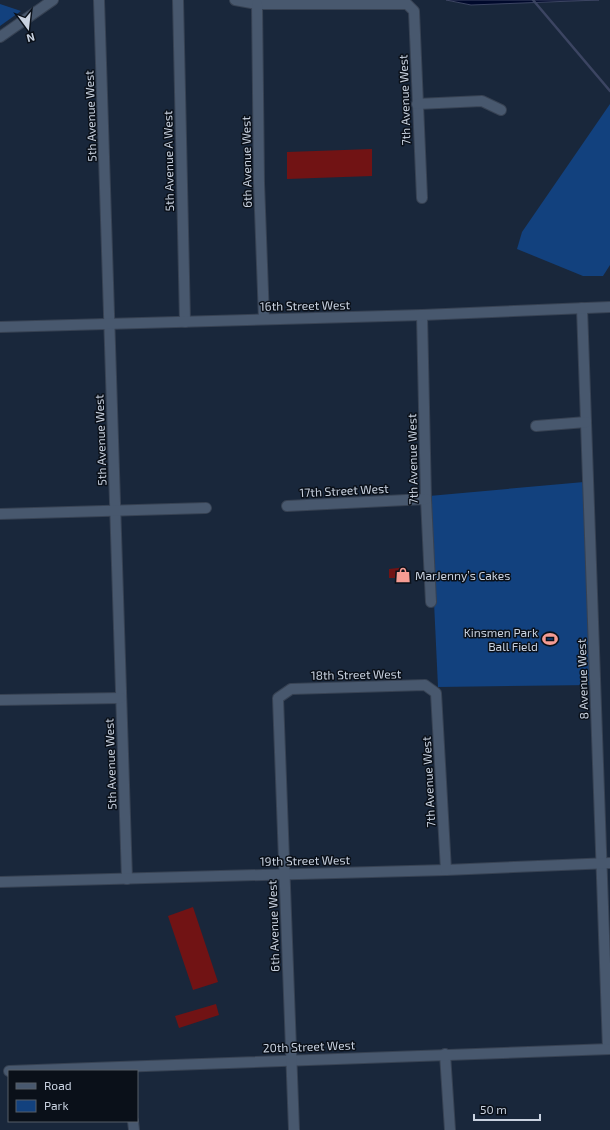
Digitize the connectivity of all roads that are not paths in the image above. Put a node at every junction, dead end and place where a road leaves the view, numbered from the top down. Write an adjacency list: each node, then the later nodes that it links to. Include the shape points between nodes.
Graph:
1 (53, 0): 6 (street)
2 (99, 0): 15 (street, 5th Avenue West)
3 (178, 0): 14 (street, 5th Avenue A West)
4 (235, 0): 5 (street)
5 (257, 4): 7 (street, 7th Avenue West, via 407,4 414,11); 13 (street, 6th Avenue West, via 258,183)
6 (0, 37)
7 (417, 104): 8 (street, via 482,101); 9 (street, 7th Avenue West)
8 (501, 110)
9 (422, 198)
10 (582, 308): 11 (street, 16th Street West); 12 (street, 16th Street West); 17 (street, 8 Avenue West)
11 (610, 308)
12 (422, 315): 13 (street, 16th Street West); 19 (street, 7th Avenue West)
13 (264, 319): 14 (street, 16th Street West)
14 (185, 322): 15 (street, 16th Street West)
15 (110, 325): 16 (street, 16th Street West); 22 (street, 5th Avenue West)
16 (0, 327)
17 (586, 422): 18 (street); 29 (street, 8 Avenue West)
18 (536, 426)
19 (426, 499): 20 (street, 17th Street West); 24 (street, 7th Avenue West)
20 (287, 506)
21 (206, 508): 22 (street)
22 (115, 511): 23 (street); 26 (street, 5th Avenue West)
23 (0, 514)
24 (431, 602)
25 (436, 693): 27 (street, 18th Street West, via 425,685 292,689); 30 (street, 7th Avenue West)
26 (121, 698): 28 (street); 32 (street, 5th Avenue West)
27 (278, 698): 31 (street, 6th Avenue West)
28 (0, 700)
29 (606, 863): 30 (street, 19th Street West); 34 (street, 8 Avenue West)
30 (446, 870): 31 (street, 19th Street West)
31 (284, 874): 32 (street, 19th Street West); 36 (street, 6th Avenue West)
32 (127, 879): 33 (street, 19th Street West)
33 (0, 882)
34 (609, 1049): 35 (street, 20th Street West)
35 (445, 1054): 36 (street, 20th Street West); 40 (street)
36 (292, 1060): 37 (street, 20th Street West); 39 (street, 6th Avenue West)
37 (131, 1069): 38 (street, 20th Street West)
38 (70, 1070)
39 (294, 1130)
40 (450, 1130)

